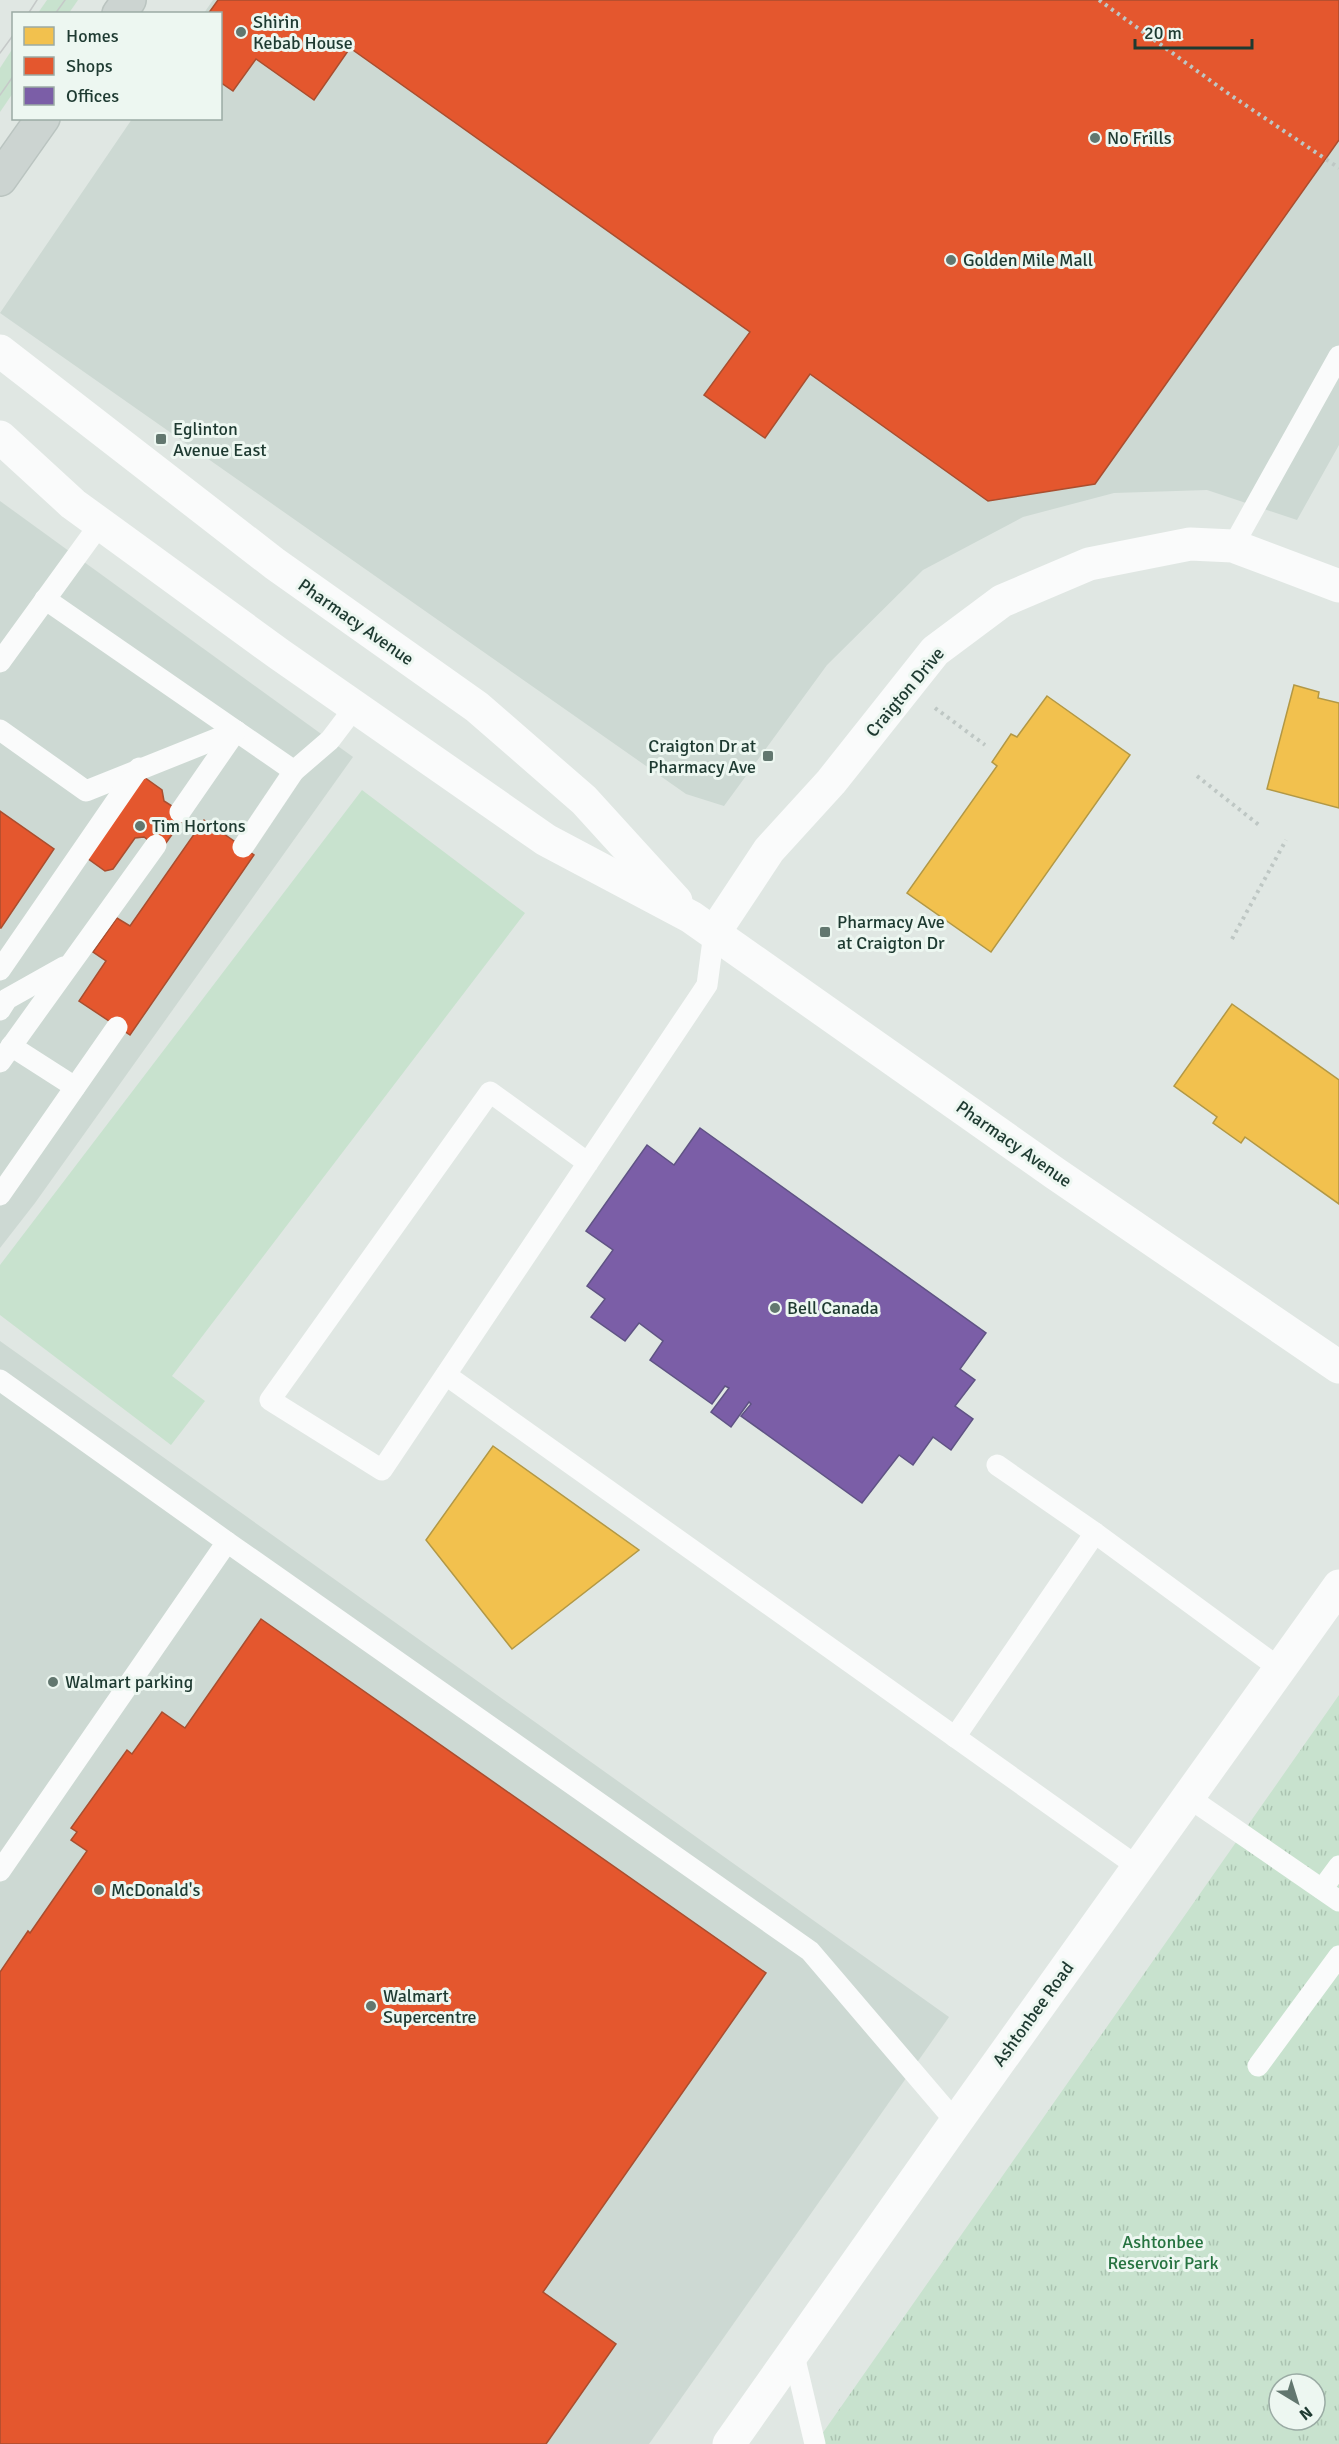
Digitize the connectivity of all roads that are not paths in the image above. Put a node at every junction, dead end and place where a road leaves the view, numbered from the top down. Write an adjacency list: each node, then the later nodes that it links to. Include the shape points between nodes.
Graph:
1 (43, 120): 2 (main road)
2 (0, 179)
3 (0, 351): 20 (street, Pharmacy Avenue, via 275,564 477,707 584,800)
4 (1339, 356): 7 (lane)
5 (0, 436): 6 (street, Pharmacy Avenue)
6 (100, 524): 9 (lane); 12 (street, Pharmacy Avenue)
7 (1233, 546): 8 (street, Craigton Drive); 20 (street, Craigton Drive, via 1190,544 1089,564 1002,601 935,651 831,782)
8 (1339, 586)
9 (45, 599): 10 (lane); 14 (lane)
10 (8, 635): 11 (lane)
11 (0, 662)
12 (355, 707): 16 (lane, via 330,740); 20 (street, Pharmacy Avenue, via 546,840)
13 (0, 730): 15 (lane, via 86,791)
14 (236, 731): 15 (lane); 16 (lane); 17 (lane)
15 (139, 768): 22 (lane)
16 (294, 771): 19 (lane)
17 (180, 812)
18 (156, 845): 21 (lane)
19 (243, 847)
20 (702, 925): 27 (lane, via 707,985); 29 (street, Pharmacy Avenue)
21 (70, 964): 23 (lane, via 7,999); 25 (lane)
22 (0, 970)
23 (0, 1010)
24 (117, 1027): 26 (lane)
25 (6, 1054): 26 (lane)
26 (75, 1088): 28 (lane)
27 (588, 1163): 30 (lane); 30 (lane, via 490,1092 270,1400 382,1470)
28 (0, 1195)
29 (1339, 1367)
30 (446, 1376): 37 (lane)
31 (0, 1380): 34 (lane)
32 (997, 1465): 33 (lane)
33 (1095, 1533): 36 (lane); 37 (lane)
34 (227, 1542): 41 (lane); 45 (lane, via 810,1951)
35 (1339, 1586): 36 (street, Ashtonbee Road)
36 (1279, 1668): 38 (street, Ashtonbee Road)
37 (955, 1737): 40 (lane)
38 (1188, 1797): 40 (street, Ashtonbee Road); 42 (lane)
39 (1339, 1866): 42 (lane)
40 (1138, 1867): 45 (street, Ashtonbee Road)
41 (0, 1871)
42 (1330, 1895)
43 (1339, 1956): 44 (lane)
44 (1258, 2066)
45 (956, 2122): 46 (street, Ashtonbee Road)
46 (793, 2351): 47 (lane); 48 (street, Ashtonbee Road)
47 (812, 2442)
48 (729, 2444)

